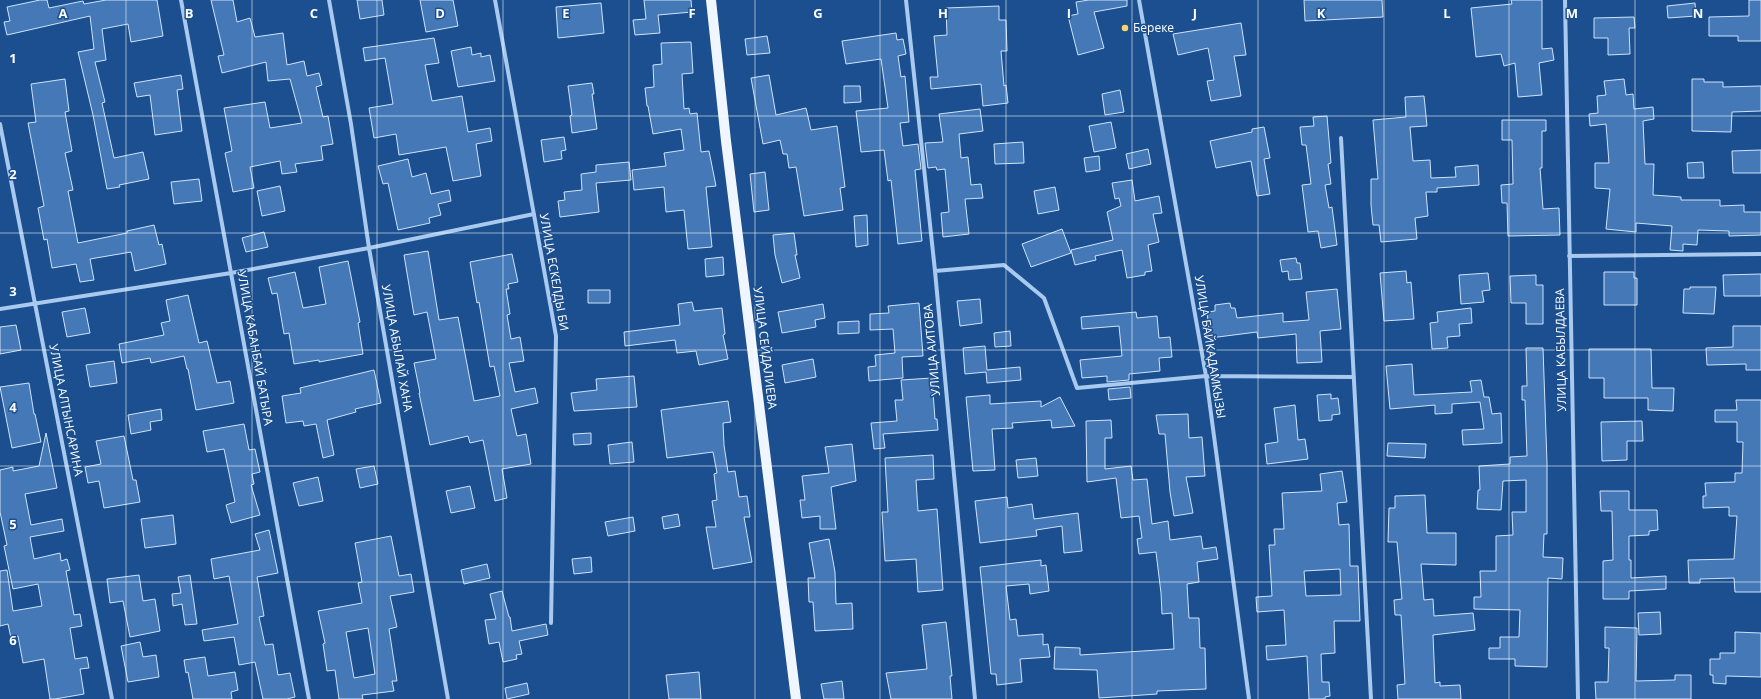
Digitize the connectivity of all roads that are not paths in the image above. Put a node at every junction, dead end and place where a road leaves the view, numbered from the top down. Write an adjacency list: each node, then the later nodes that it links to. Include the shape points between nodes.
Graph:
1 (181, 0): 15 (street, УЛИЦА КАБАНБАЙ БАТЫРА)
2 (329, 0): 11 (street, УЛИЦА АБЫЛАЙ ХАНА)
3 (495, 0): 10 (street, УЛИЦА ЕСКЕЛДЫ БИ)
4 (711, 0): 24 (main road, УЛИЦА СЕЙДАЛИЕВА)
5 (906, 0): 14 (street, УЛИЦА АИТОВА)
6 (1139, 0): 18 (street, УЛИЦА БАЙКАДАМКЫЗЫ)
7 (1565, 0): 13 (street, УЛИЦА КАБЫЛДАЕВА)
8 (0, 124): 16 (street, УЛИЦА АЛТЫНСАРИНА)
9 (1341, 138): 19 (street)
10 (534, 214): 11 (street); 20 (street, УЛИЦА ЕСКЕЛДЫ БИ, via 556,336)
11 (369, 248): 15 (street); 23 (street, УЛИЦА АБЫЛАЙ ХАНА)
12 (1761, 254): 13 (street)
13 (1569, 256): 29 (street, УЛИЦА КАБЫЛДАЕВА)
14 (934, 271): 18 (street, via 1004,265 1044,298 1077,388); 25 (street, УЛИЦА АИТОВА)
15 (231, 273): 16 (street); 22 (street, УЛИЦА КАБАНБАЙ БАТЫРА)
16 (34, 302): 17 (street); 21 (street, УЛИЦА АЛТЫНСАРИНА)
17 (0, 309)
18 (1206, 376): 19 (street); 27 (street, УЛИЦА БАЙКАДАМКЫЗЫ)
19 (1354, 377): 28 (street)
20 (550, 623)
21 (112, 699)
22 (309, 699)
23 (448, 699)
24 (796, 699)
25 (975, 699)
26 (1244, 699): 27 (street)
27 (1249, 699)
28 (1371, 699)
29 (1578, 699)

